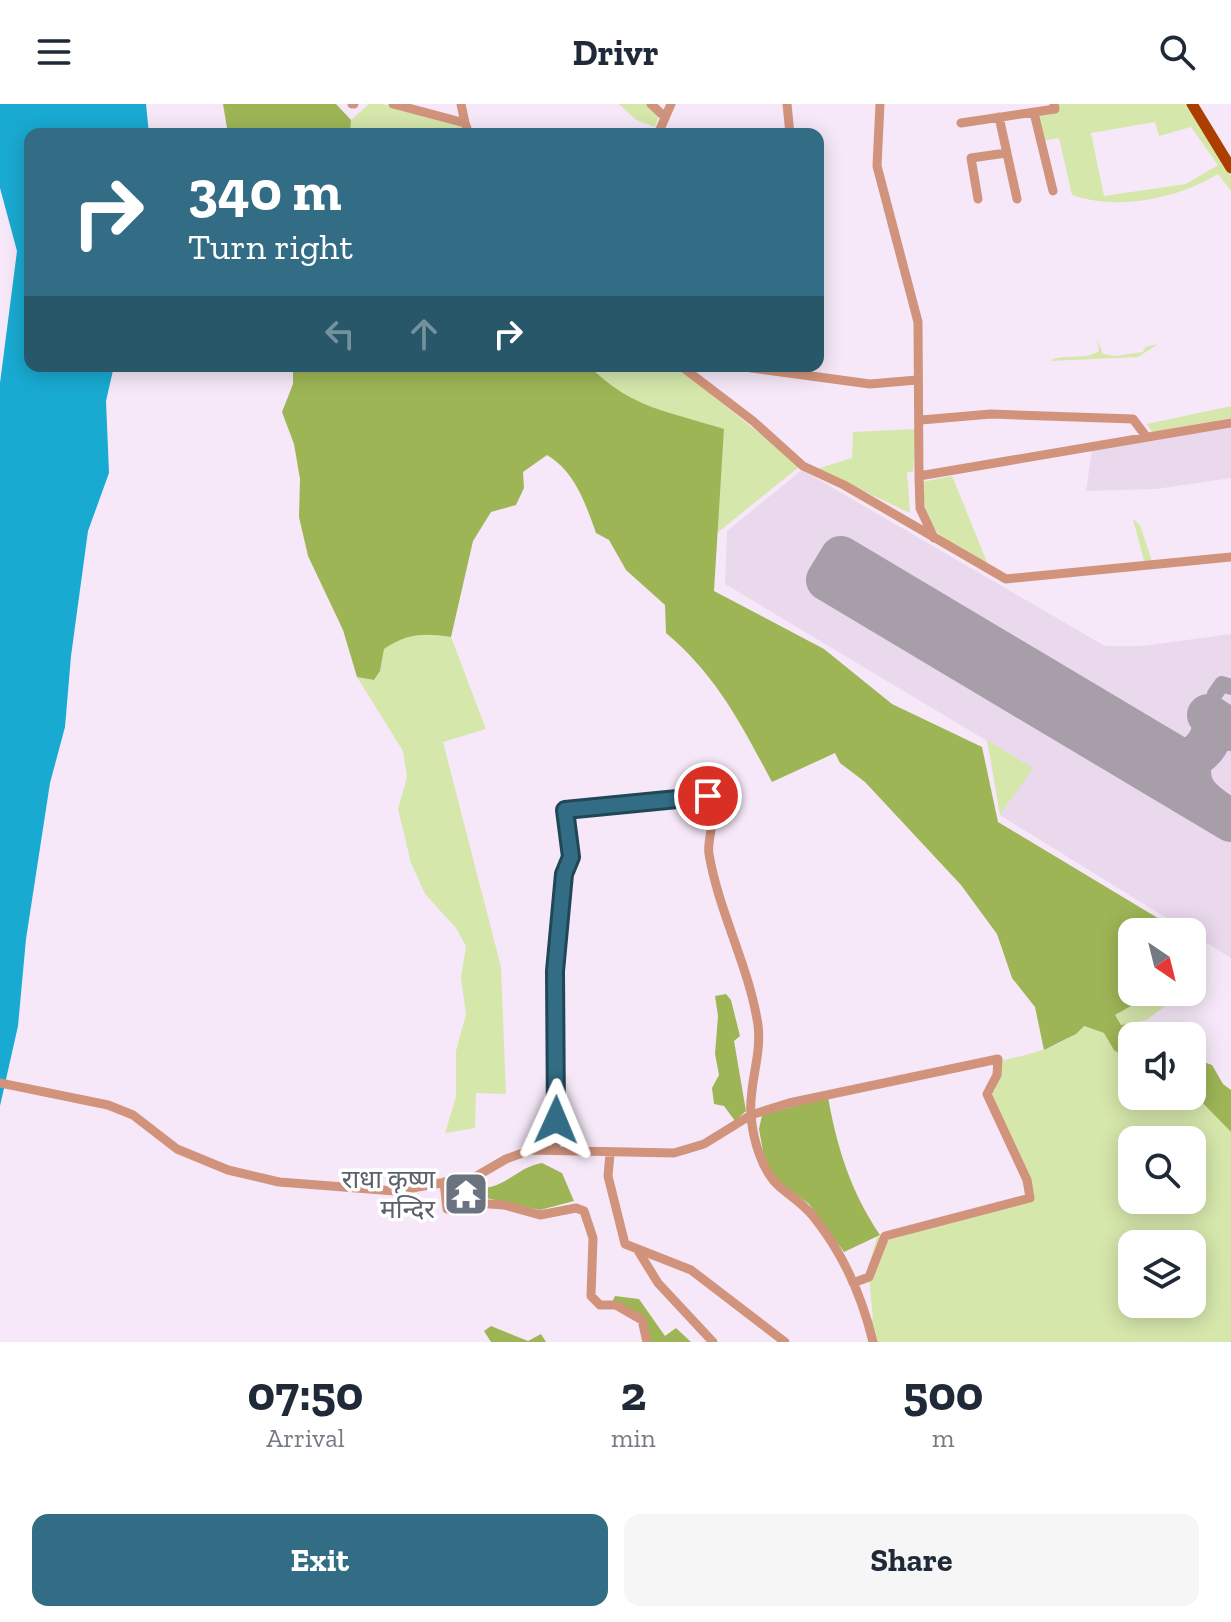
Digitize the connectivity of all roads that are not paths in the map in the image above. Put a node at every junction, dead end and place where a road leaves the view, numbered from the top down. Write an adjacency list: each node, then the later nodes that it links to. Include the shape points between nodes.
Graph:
1 (393, 104): 12 (street)
2 (461, 104): 12 (street)
3 (651, 104): 10 (street)
4 (671, 104): 10 (street)
5 (787, 104): 16 (street)
6 (880, 104): 24 (street, via 877,166 918,322)
7 (1054, 104): 9 (street, via 1055,109)
8 (1192, 104): 18 (main road)
9 (1034, 113): 11 (street); 19 (street)
10 (665, 117): 15 (street)
11 (999, 117): 13 (street); 17 (street)
12 (465, 123): 14 (street)
13 (961, 123)
14 (467, 128)
15 (660, 128)
16 (789, 128)
17 (1006, 153): 20 (street, via 971,158); 21 (street)
18 (1231, 168)
19 (1053, 191)
20 (978, 199)
21 (1017, 199)
22 (689, 372): 29 (street, via 803,466)
23 (781, 372): 24 (street, via 870,384)
24 (917, 380): 25 (street)
25 (921, 420): 27 (street, via 991,414 1133,419); 28 (street)
26 (1231, 423): 27 (street)
27 (1145, 435): 28 (street)
28 (919, 476): 29 (street, via 920,508)
29 (934, 538): 30 (street, via 1006,579)
30 (1231, 557)
31 (0, 1083): 35 (street, via 120,1110 202,1162 258,1178 395,1191)
32 (751, 1115): 33 (street, via 758,1026 713,877 708,849 711,798 565,810 571,857 564,874 555,978); 34 (street, via 704,1144 674,1153); 37 (street, via 768,1175 811,1214); 37 (street, via 807,1098 998,1059 987,1094 1027,1180 1030,1198 885,1236 869,1277)
33 (556, 1148): 34 (street); 35 (street, via 531,1150 475,1177)
34 (610, 1154): 36 (street, via 608,1176 625,1244)
35 (444, 1182): 38 (street, via 447,1209 491,1203 540,1215 584,1211 593,1238 591,1296 600,1305 616,1305 642,1320)
36 (637, 1248): 39 (street, via 658,1283); 40 (street, via 691,1270)
37 (853, 1283): 41 (street)
38 (647, 1342)
39 (713, 1342)
40 (785, 1342)
41 (873, 1342)

